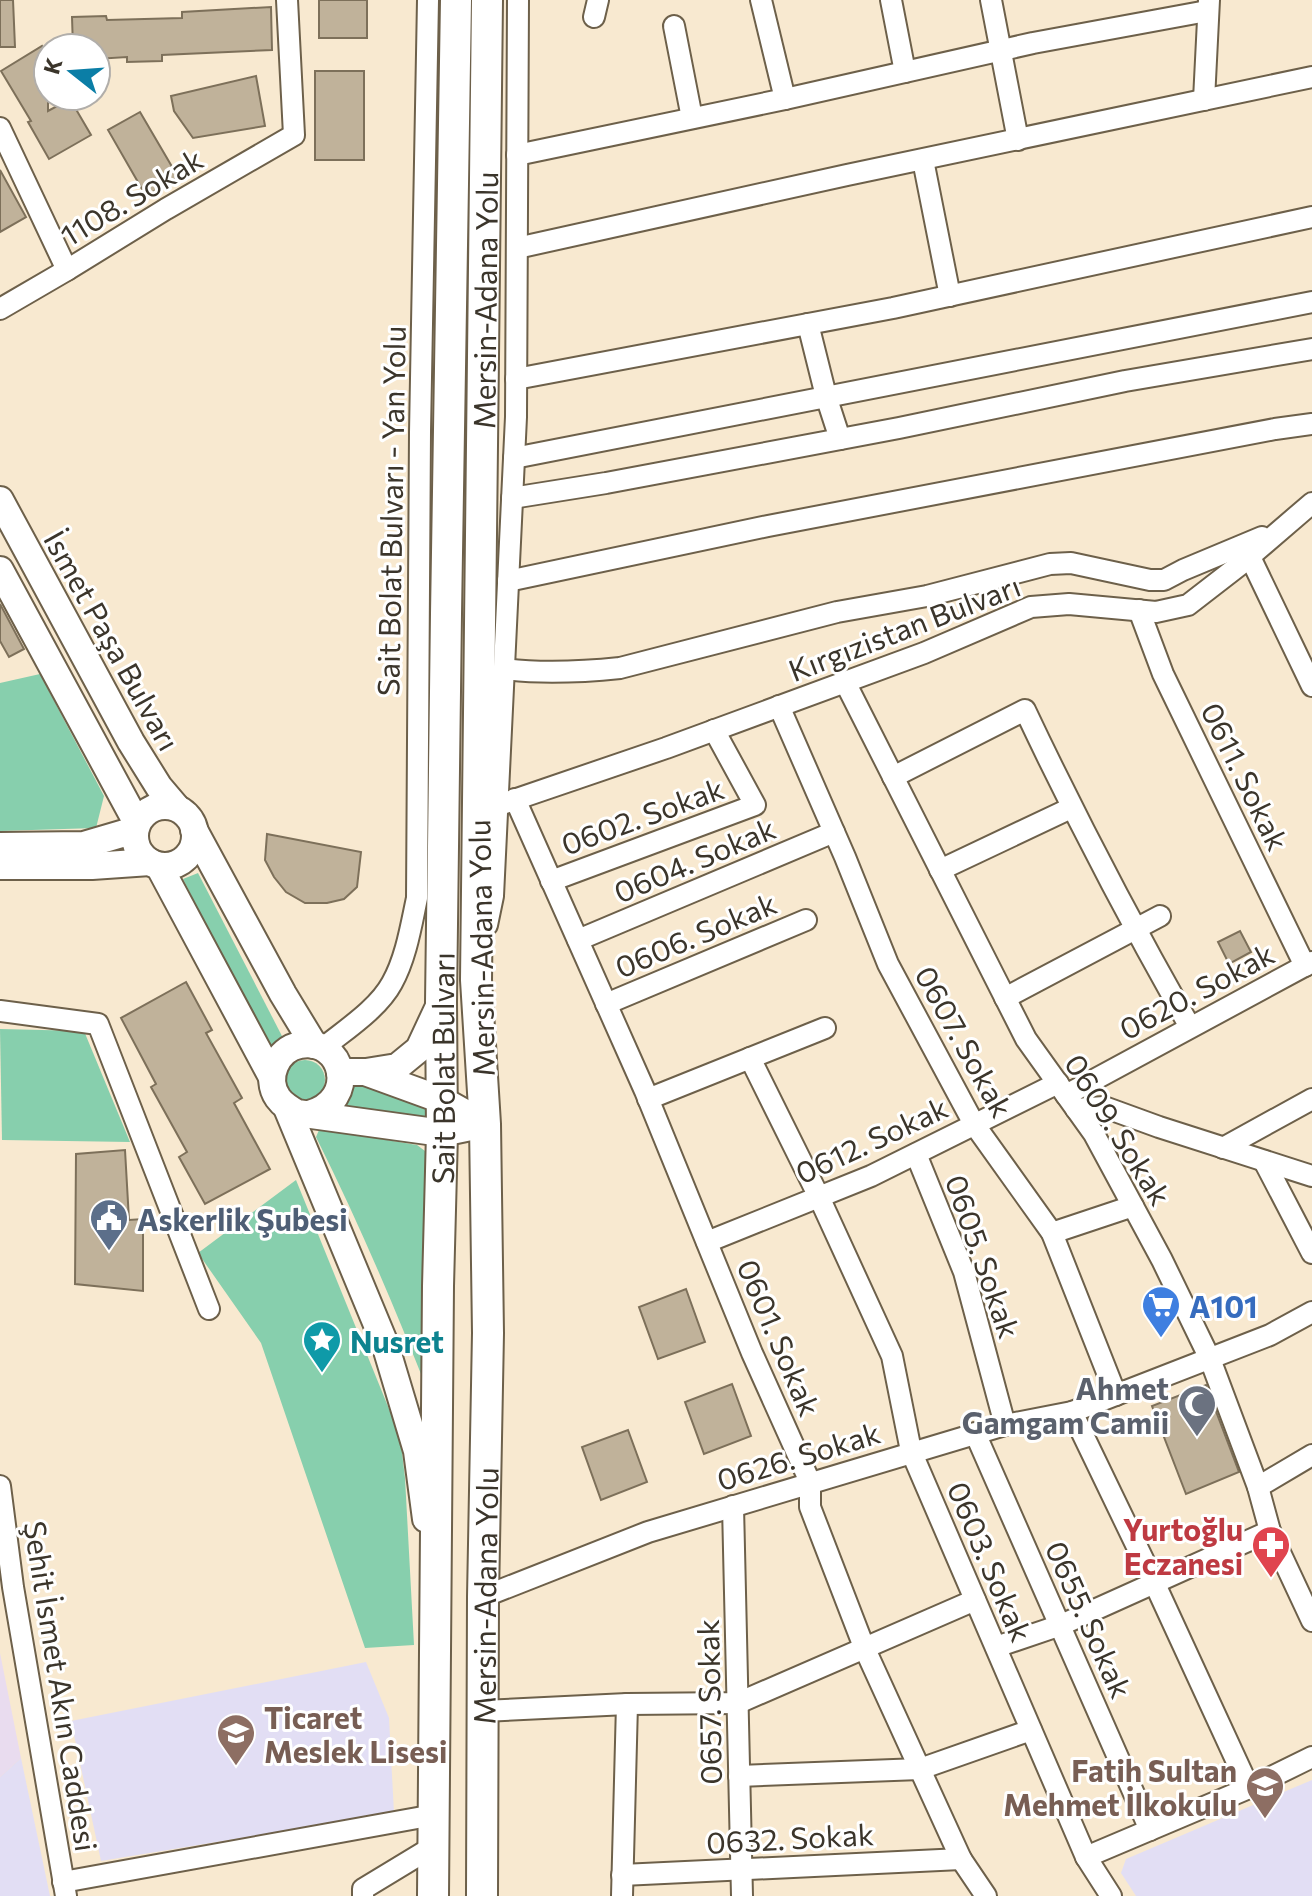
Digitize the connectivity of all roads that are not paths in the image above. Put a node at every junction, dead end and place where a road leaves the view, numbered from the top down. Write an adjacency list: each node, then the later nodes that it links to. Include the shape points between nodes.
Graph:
1 (287, 0): 23 (street, 1108. Sokak, via 294,135)
2 (428, 0): 71 (street, Sait Bolat Bulvarı - Yan Yolu, via 417,898 392,984 370,1010)
3 (456, 0): 66 (highway, Sait Bolat Bulvarı)
4 (487, 0): 64 (highway, Mersin-Adana Yolu)
5 (518, 0): 19 (street)
6 (761, 0): 14 (street)
7 (891, 0): 12 (street)
8 (991, 0): 11 (street)
9 (1208, 6): 11 (street); 15 (street)
10 (674, 26): 16 (street)
11 (1000, 51): 12 (street); 18 (street)
12 (905, 72): 14 (street)
13 (1312, 77): 15 (street)
14 (785, 99): 16 (street)
15 (1204, 100): 18 (street)
16 (692, 118): 19 (street)
17 (0, 128): 23 (street)
18 (1018, 140): 20 (street)
19 (517, 155): 22 (street)
20 (923, 160): 22 (street); 24 (street)
21 (1312, 217): 24 (street)
22 (517, 248): 29 (street)
23 (67, 270): 26 (street, 1108. Sokak)
24 (950, 296): 27 (street)
25 (1312, 302): 30 (street)
26 (0, 309)
27 (808, 324): 29 (street); 30 (street)
28 (1312, 349): 32 (street)
29 (516, 379): 33 (street)
30 (826, 396): 32 (street); 33 (street)
31 (1312, 424): 40 (street, via 768,526)
32 (840, 439): 34 (street)
33 (514, 458): 34 (street)
34 (512, 498): 40 (street)
35 (0, 500): 49 (main road, İsmet Paşa Bulvarı, via 131,742)
36 (1312, 503): 37 (street, Kırgızistan Bulvarı)
37 (1281, 529): 38 (street, Kırgızistan Bulvarı); 42 (street, via 1164,580 1050,564 620,668 535,673)
38 (1250, 557): 41 (street, Kırgızistan Bulvarı, via 1188,605); 44 (street)
39 (0, 570): 51 (main road)
40 (508, 581): 42 (street)
41 (1139, 610): 43 (street, Kırgızistan Bulvarı, via 1069,604 1031,607); 63 (street, 0611. Sokak, via 1163,674)
42 (504, 669): 48 (street)
43 (845, 682): 45 (street, Kırgızistan Bulvarı); 47 (street, 0609. Sokak)
44 (1312, 686)
45 (779, 706): 46 (street, Kırgızistan Bulvarı); 53 (street, 0607. Sokak)
46 (714, 730): 48 (street, Kırgızistan Bulvarı); 58 (street, 0602. Sokak, via 755,805)
47 (893, 777): 50 (street, via 1025,710); 57 (street, 0609. Sokak)
48 (506, 802): 58 (street, 0601. Sokak); 64 (street)
49 (176, 807): 51 (main road, via 156,806); 52 (main road)
50 (1071, 808): 57 (street); 61 (street)
51 (136, 827): 54 (main road, via 84,845); 55 (main road, via 136,847)
52 (194, 830): 55 (main road, via 186,858 169,866); 71 (main road, via 283,994)
53 (834, 832): 62 (street, 0604. Sokak); 81 (street, 0607. Sokak, via 888,964)
54 (0, 846)
55 (154, 864): 56 (main road); 74 (main road)
56 (0, 866)
57 (940, 870): 65 (street, 0609. Sokak)
58 (551, 881): 62 (street, 0601. Sokak)
59 (1160, 916): 61 (street)
60 (806, 920): 67 (street, 0606. Sokak)
61 (1134, 929): 65 (street); 69 (street)
62 (578, 940): 67 (street, 0601. Sokak)
63 (1308, 964): 69 (street, 0620. Sokak)
64 (476, 980): 80 (highway, Mersin-Adana Yolu)
65 (1005, 998): 75 (street, 0609. Sokak, via 1026,1039)
66 (441, 1002): 73 (main road, via 419,1049 397,1067); 78 (highway, Sait Bolat Bulvarı)
67 (606, 1004): 76 (street, 0601. Sokak)
68 (0, 1011): 92 (street, via 98,1024)
69 (1190, 1027): 75 (street, 0620. Sokak)
70 (825, 1028): 72 (street)
71 (318, 1047): 73 (main road); 74 (main road, via 290,1048 274,1065)
72 (750, 1058): 76 (street); 87 (street, 0603. Sokak)
73 (353, 1072): 78 (main road); 79 (main road, via 330,1104 320,1111)
74 (272, 1077): 79 (main road, via 278,1099)
75 (1067, 1096): 81 (street, 0612. Sokak); 83 (street); 88 (street, 0609. Sokak)
76 (648, 1099): 90 (street, 0601. Sokak)
77 (1312, 1099): 83 (street)
78 (442, 1100): 80 (main road); 82 (highway, Sait Bolat Bulvarı)
79 (298, 1111): 82 (main road); 109 (main road, via 385,1344 417,1451)
80 (485, 1124): 82 (main road); 107 (highway, Mersin-Adana Yolu)
81 (974, 1124): 84 (street, 0612. Sokak); 89 (street, 0607. Sokak)
82 (442, 1133): 109 (highway, Sait Bolat Bulvarı)
83 (1223, 1148): 85 (street)
84 (916, 1154): 87 (street, 0612. Sokak); 97 (street, 0605. Sokak, via 964,1272)
85 (1264, 1161): 86 (street); 91 (street)
86 (1312, 1176)
87 (819, 1197): 90 (street, 0612. Sokak); 99 (street, 0603. Sokak, via 892,1356)
88 (1133, 1206): 89 (street); 94 (street, 0609. Sokak)
89 (1052, 1233): 95 (street, 0607. Sokak)
90 (707, 1242): 101 (street, 0601. Sokak)
91 (1312, 1253)
92 (209, 1309)
93 (1312, 1312): 94 (street, 0626. Sokak)
94 (1210, 1359): 95 (street, 0626. Sokak); 103 (street, 0609. Sokak)
95 (1116, 1395): 96 (street, 0626. Sokak)
96 (1072, 1412): 97 (street, 0626. Sokak); 106 (street)
97 (1005, 1425): 98 (street, 0626. Sokak)
98 (975, 1433): 99 (street, 0626. Sokak); 111 (street, 0655. Sokak)
99 (911, 1451): 101 (street, 0626. Sokak); 108 (street, 0603. Sokak)
100 (1312, 1455): 103 (street)
101 (810, 1482): 104 (street, 0626. Sokak); 112 (street, 0601. Sokak, via 810,1507)
102 (0, 1486): 129 (street, Şehit İsmet Akın Caddesi)
103 (1258, 1487): 105 (street, 0609. Sokak)
104 (733, 1506): 107 (street, 0626. Sokak, via 648,1532); 114 (street, 0657. Sokak)
105 (1270, 1531): 106 (street); 110 (street, 0609. Sokak)
106 (1154, 1582): 111 (street); 121 (street)
107 (483, 1597): 116 (highway, Mersin-Adana Yolu)
108 (975, 1600): 112 (street); 113 (street, 0603. Sokak)
109 (436, 1603): 122 (highway, Sait Bolat Bulvarı)
110 (1312, 1621)
111 (1061, 1625): 113 (street); 123 (street, 0655. Sokak)
112 (864, 1647): 114 (street); 119 (street, 0601. Sokak)
113 (996, 1647): 117 (street, 0603. Sokak)
114 (738, 1703): 115 (street); 120 (street, 0657. Sokak)
115 (627, 1704): 116 (street); 128 (street)
116 (483, 1711): 132 (highway, Mersin-Adana Yolu)
117 (1031, 1730): 119 (street); 125 (street, 0603. Sokak)
118 (1312, 1757): 121 (street)
119 (920, 1769): 120 (street); 126 (street, 0601. Sokak)
120 (739, 1776): 127 (street, 0657. Sokak)
121 (1249, 1788): 123 (street)
122 (434, 1815): 124 (highway, Sait Bolat Bulvarı); 129 (street)
123 (1150, 1830): 125 (street)
124 (434, 1846): 130 (street, via 363,1889); 131 (highway, Sait Bolat Bulvarı)
125 (1086, 1857): 135 (street, 0603. Sokak)
126 (961, 1859): 127 (street, 0632. Sokak); 134 (street, 0601. Sokak)
127 (741, 1870): 128 (street, 0632. Sokak); 133 (street, 0657. Sokak)
128 (622, 1886)
129 (64, 1889)
130 (363, 1896)
131 (433, 1896)
132 (482, 1896)
133 (742, 1896)
134 (986, 1896)
135 (1111, 1896)

